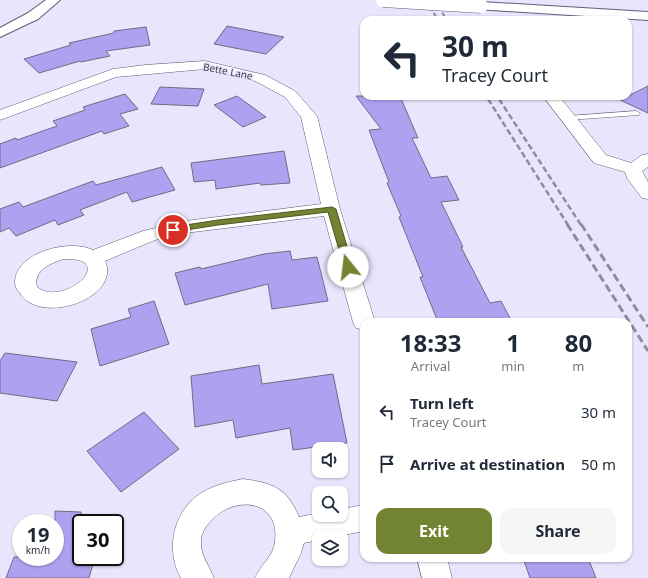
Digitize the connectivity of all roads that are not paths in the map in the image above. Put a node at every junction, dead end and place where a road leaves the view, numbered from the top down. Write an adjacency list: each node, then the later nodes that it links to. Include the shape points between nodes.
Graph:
1 (54, 0): 6 (main road, via 33,16)
2 (382, 0): 5 (main road, bridge)
3 (540, 0): 4 (main road)
4 (648, 6)
5 (648, 16)
6 (0, 33)
7 (554, 100): 10 (street)
8 (636, 113): 10 (lane)
9 (0, 115): 14 (street, Bette Lane, via 113,73 205,65 260,78 290,94 310,116)
10 (568, 118): 12 (street, via 600,159)
11 (648, 158): 12 (street)
12 (633, 169): 13 (street, via 636,178)
13 (648, 194)
14 (332, 209): 15 (street, via 185,227 150,235); 16 (street, Bette Lane)
15 (93, 258)
16 (363, 318)
17 (360, 519): 18 (street)
18 (290, 532): 20 (street, via 286,517 278,505 266,496 236,491 221,495 196,515 189,529 186,547 188,558); 21 (street, via 289,549 282,566)
19 (433, 562): 22 (street)
20 (199, 578)
21 (270, 578)
22 (437, 578)

